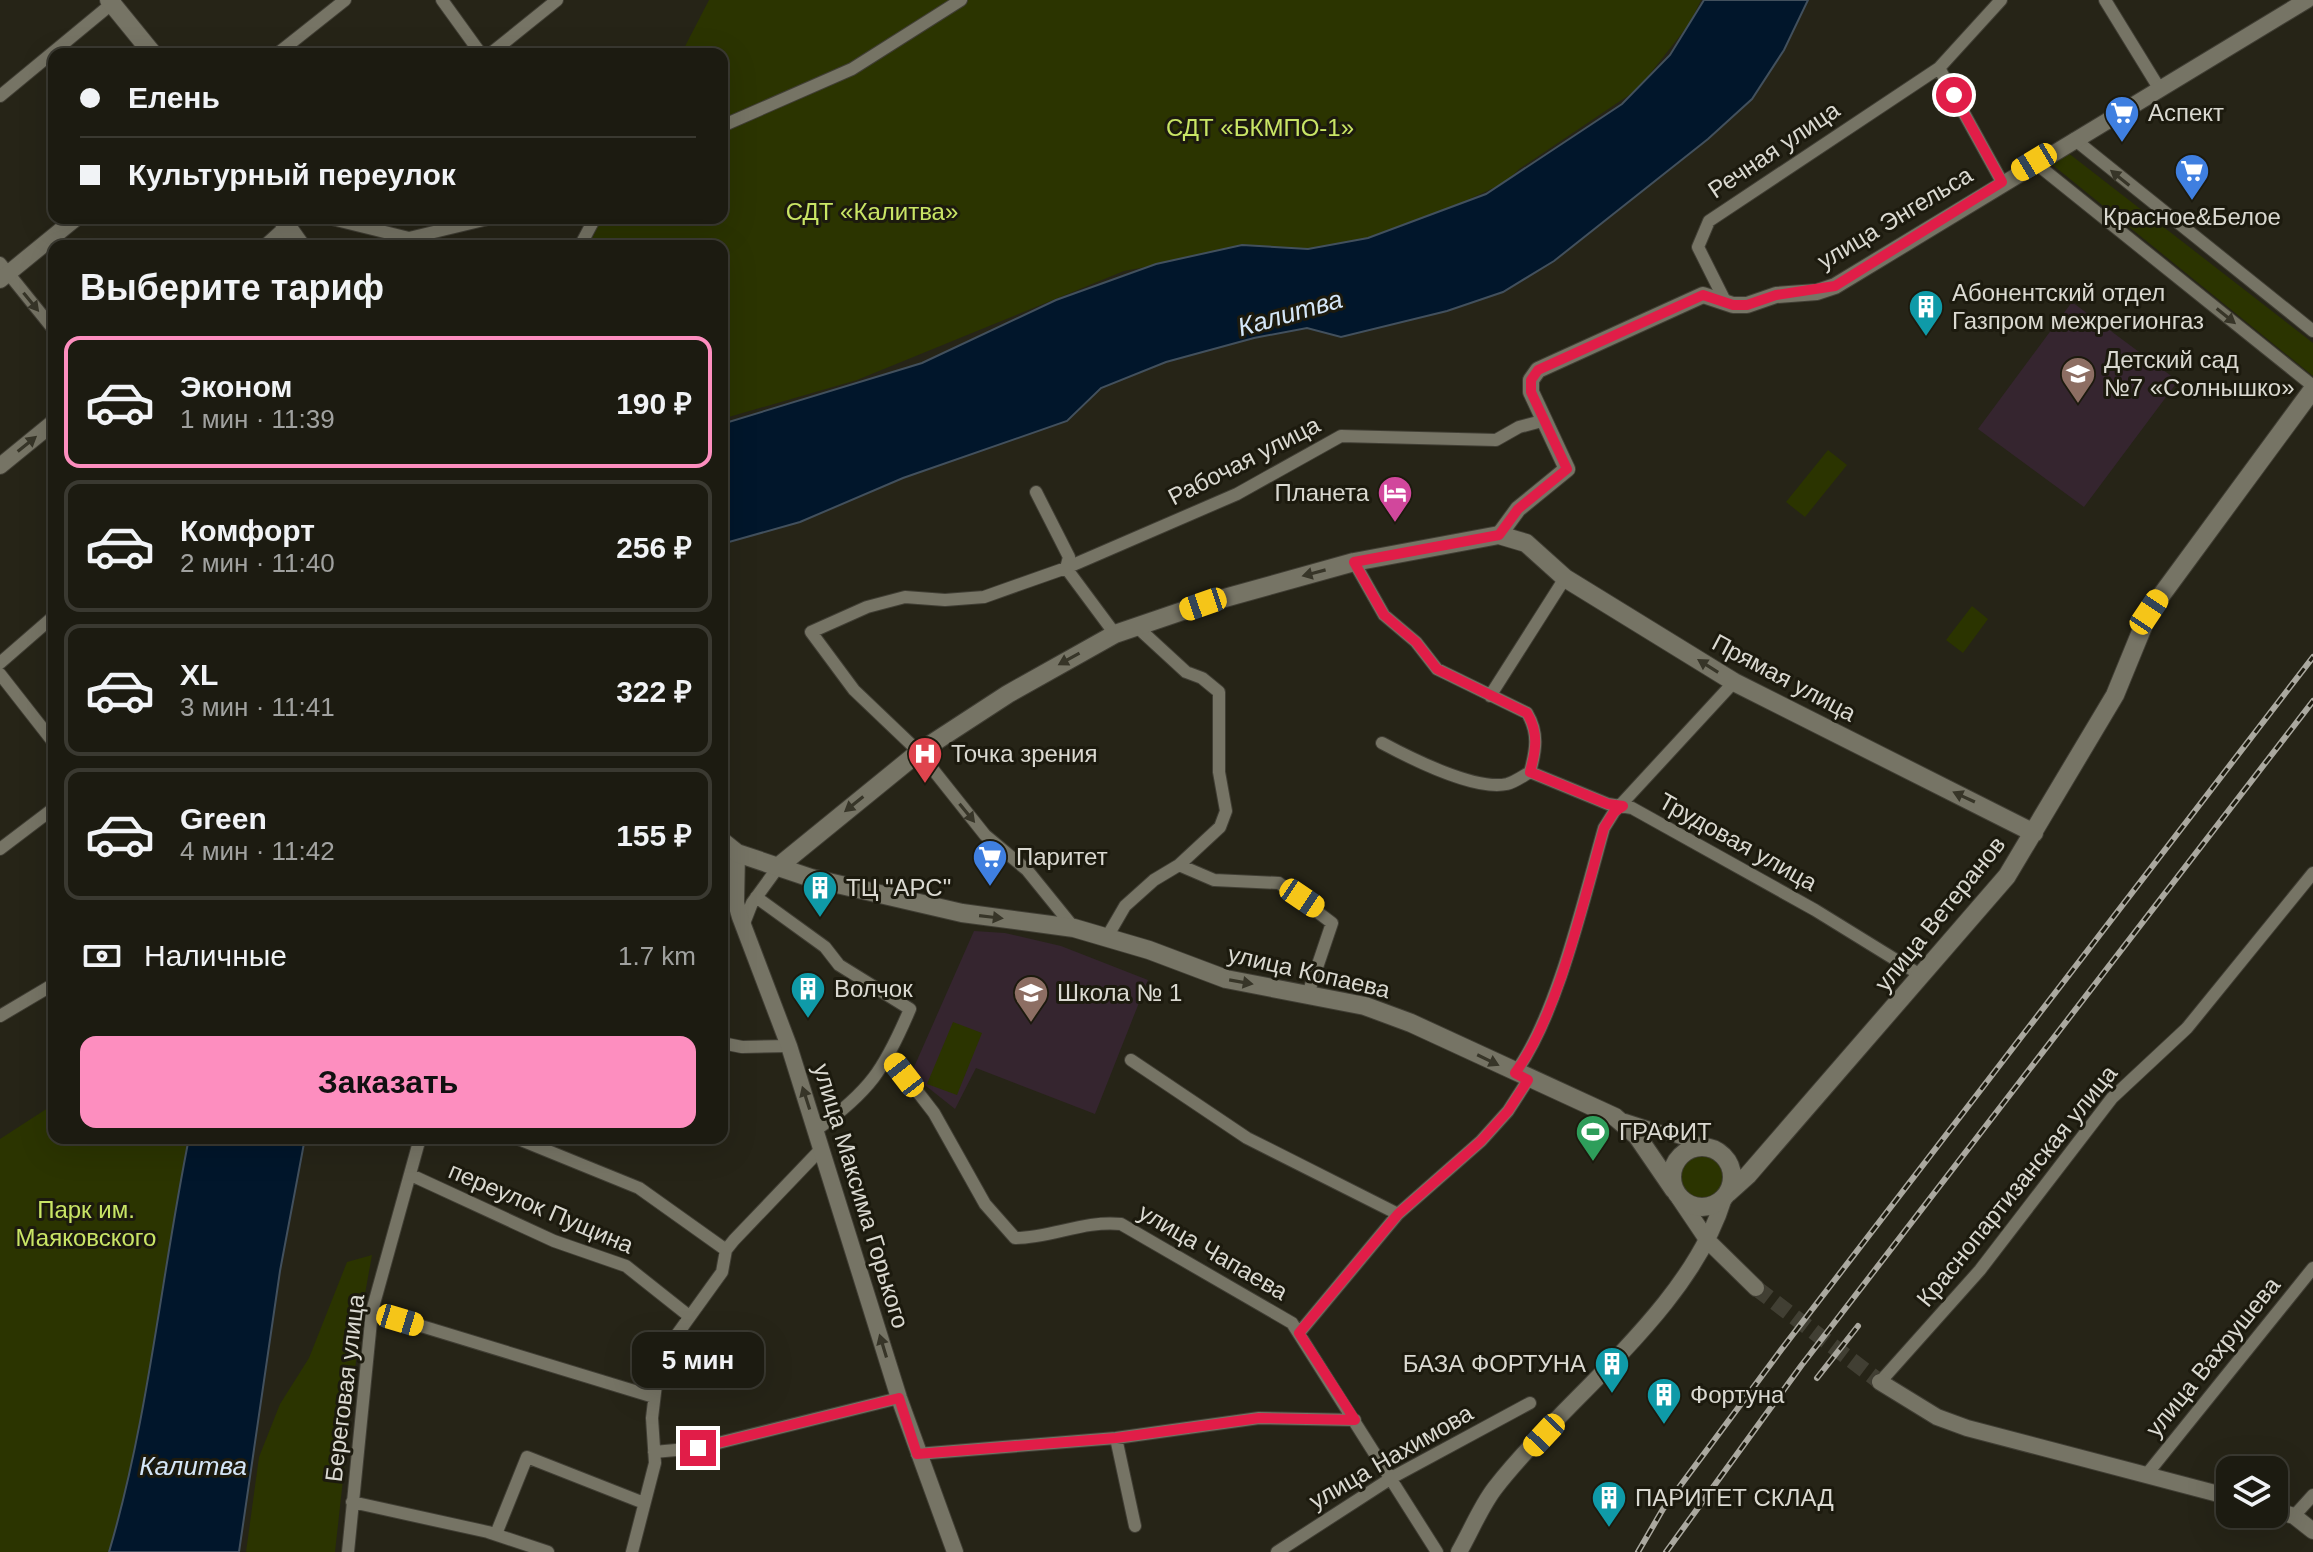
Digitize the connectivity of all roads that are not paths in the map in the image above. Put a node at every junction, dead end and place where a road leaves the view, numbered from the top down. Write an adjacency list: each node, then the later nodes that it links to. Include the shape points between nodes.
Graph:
1 (345, 0): 11 (street)
2 (442, 0): 12 (street)
3 (557, 0): 13 (street)
4 (961, 0): 18 (street, via 852,69)
5 (2001, 0): 15 (street, Речная улица)
6 (2105, 0): 16 (street)
7 (2307, 0): 16 (street, улица Энгельса)
8 (112, 1): 9 (street); 10 (main road)
9 (57, 48)
10 (148, 48)
11 (285, 48)
12 (477, 48)
13 (497, 48)
14 (48, 55): 17 (street)
15 (1939, 68): 21 (street); 29 (street, Речная улица, via 1709,221 1698,247)
16 (2159, 88): 19 (street, улица Энгельса)
17 (0, 96)
18 (728, 123)
19 (2074, 139): 20 (street, улица Энгельса); 31 (street, one-way to 19)
20 (2034, 162): 21 (street, улица Энгельса); 32 (street, one-way to 32)
21 (2002, 182): 29 (street, улица Энгельса, via 1835,286 1747,305)
22 (68, 224): 28 (street)
23 (287, 224): 26 (street)
24 (346, 224): 27 (street)
25 (470, 224): 27 (street)
26 (273, 240)
27 (394, 240)
28 (3, 272): 30 (street, one-way to 30)
29 (1725, 301): 33 (street, улица Энгельса, via 1703,295 1538,370 1531,392)
30 (48, 323)
31 (2313, 331)
32 (2313, 388): 54 (main road, улица Ветеранов, via 2149,612 2115,695)
33 (1542, 421): 37 (street, улица Энгельса, via 1567,469 1518,509); 39 (street, Рабочая улица, via 1496,440 1341,436 1237,494)
34 (48, 427): 35 (street, one-way to 34)
35 (0, 466)
36 (1036, 492): 39 (street, via 1069,557)
37 (1499, 535): 38 (main road); 40 (main road, Прямая улица, via 1526,543)
38 (1354, 562): 42 (main road, one-way to 42); 47 (street, via 1384,615 1437,669)
39 (1066, 568): 43 (street); 50 (street, Рабочая улица, via 984,597 905,597 811,632 854,690)
40 (1565, 578): 46 (main road, Прямая улица, one-way to 40); 47 (street)
41 (48, 621): 44 (street)
42 (1136, 626): 43 (main road); 57 (street, via 1186,672 1219,692 1219,772 1226,811 1220,827)
43 (1115, 634): 50 (main road, one-way to 50)
44 (0, 663)
45 (0, 674): 48 (street)
46 (1734, 682): 52 (street); 54 (main road, Прямая улица, one-way to 46)
47 (1490, 696): 51 (street, via 1527,713 1535,726)
48 (48, 735)
49 (1382, 743): 51 (street, via 1424,766 1495,785)
50 (919, 752): 58 (main road, one-way to 58); 62 (street, one-way to 62, via 985,835 1027,870)
51 (1530, 772): 52 (street, Трудовая улица)
52 (1623, 806): 64 (street, Трудовая улица, via 1815,910); 72 (street, via 1604,828 1556,990)
53 (48, 813): 56 (street)
54 (2034, 833): 64 (main road, улица Ветеранов, via 2007,876)
55 (729, 847): 58 (main road, улица Копаева); 61 (street, улица Максима Горького)
56 (0, 849)
57 (1179, 865): 63 (street, via 1125,906); 66 (street, via 1214,880 1279,883 1325,914 1332,923)
58 (779, 866): 60 (street); 62 (main road, улица Копаева, one-way to 62, via 816,880 962,913)
59 (2313, 873): 91 (street, Краснопартизанская улица, via 2187,1028 2112,1098 1980,1270)
60 (756, 897): 61 (street); 70 (street, via 825,947 839,965 910,1009)
61 (743, 926): 69 (street, улица Максима Горького)
62 (1074, 928): 63 (main road, улица Копаева)
63 (1107, 937): 66 (main road, улица Копаева, one-way to 66, via 1226,979)
64 (1922, 976): 75 (main road, улица Ветеранов)
65 (48, 988): 67 (street)
66 (1308, 994): 72 (main road, улица Копаева, one-way to 72, via 1411,1023)
67 (0, 1016)
68 (728, 1044): 69 (street)
69 (789, 1046): 74 (street, улица Максима Горького, one-way to 69)
70 (890, 1056): 74 (street, via 857,1100); 90 (street, улица Чапаева, via 934,1113 985,1204 1015,1238 1098,1222 1121,1224 1292,1323)
71 (1131, 1060): 83 (street, via 1247,1138)
72 (1522, 1076): 73 (main road, улица Копаева); 83 (street, via 1508,1111)
73 (1615, 1117): 79 (street); 81 (main road, улица Копаева, via 1637,1136)
74 (816, 1130): 78 (street, улица Максима Горького)
75 (1778, 1139): 79 (main road, via 1739,1157); 82 (main road, улица Ветеранов)
76 (419, 1144): 80 (street, Береговая улица)
77 (531, 1144): 85 (street, via 639,1188)
78 (822, 1148): 85 (street); 93 (street, улица Максима Горького, one-way to 78)
79 (1714, 1149): 81 (main road, via 1690,1149 1675,1162 1671,1171); 82 (main road, via 1731,1170)
80 (411, 1175): 88 (street, Береговая улица); 89 (street, переулок Пущина, via 554,1241 626,1266)
81 (1677, 1194): 82 (main road, via 1702,1208); 84 (street)
82 (1726, 1195): 84 (street)
83 (1398, 1214): 90 (street)
84 (1708, 1241): 87 (street); 116 (street, via 1648,1322 1494,1489)
85 (726, 1250): 89 (street, via 722,1272)
86 (2313, 1268): 99 (street, улица Вахрушева)
87 (1756, 1288)
88 (372, 1311): 92 (street); 103 (street, Береговая улица)
89 (689, 1316): 92 (street, via 657,1376)
90 (1299, 1333): 95 (street, улица Чапаева)
91 (1880, 1382): 99 (street, via 1937,1417 1967,1428)
92 (654, 1397): 97 (street)
93 (899, 1398): 97 (street, via 698,1448); 98 (street, улица Максима Горького)
94 (1530, 1403): 100 (street, улица Нахимова)
95 (1355, 1420): 96 (street, via 1259,1418); 100 (street, улица Чапаева)
96 (1116, 1438): 98 (street); 107 (street)
97 (654, 1452): 104 (street)
98 (917, 1454): 113 (street, улица Максима Горького)
99 (2147, 1474): 101 (street)
100 (1393, 1477): 114 (street, улица Нахимова); 115 (street, улица Чапаева)
101 (2216, 1493)
102 (2313, 1495): 106 (street)
103 (352, 1502): 109 (street); 110 (street, Береговая улица)
104 (644, 1503): 109 (street, via 527,1457); 112 (street)
105 (2288, 1514): 106 (street)
106 (2294, 1516): 108 (street)
107 (1135, 1526)
108 (2313, 1531)
109 (496, 1534): 111 (street)
110 (348, 1552)
111 (548, 1552)
112 (632, 1552)
113 (955, 1552)
114 (1277, 1552)
115 (1437, 1552)
116 (1459, 1552)

